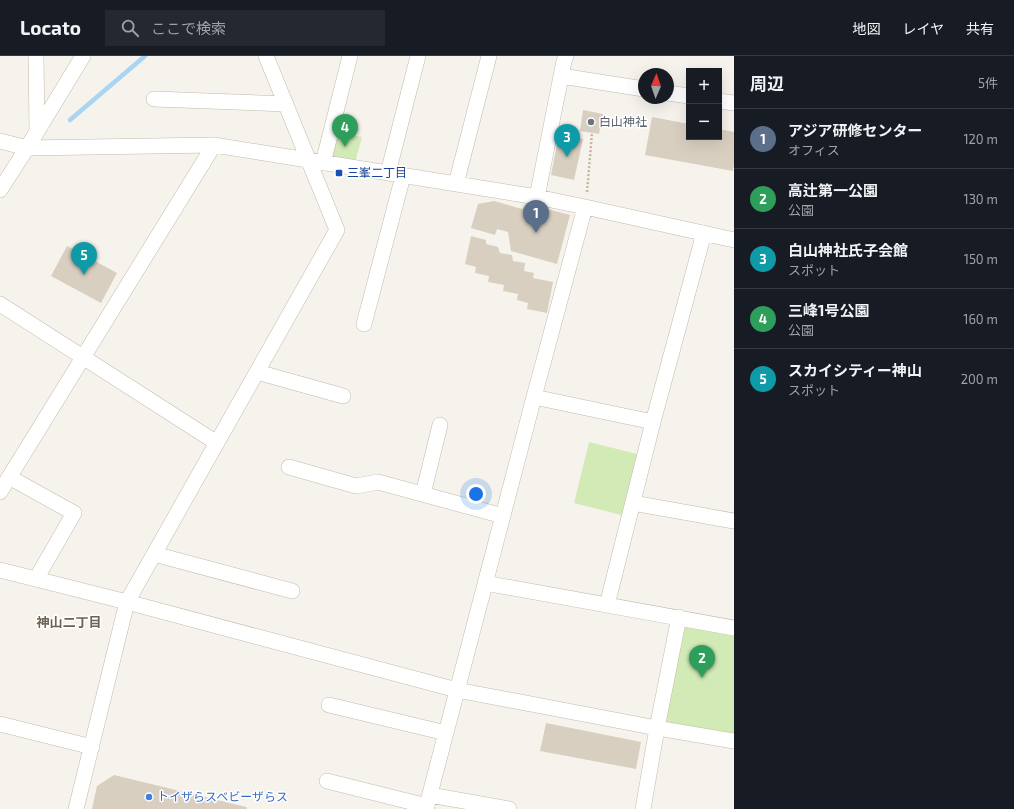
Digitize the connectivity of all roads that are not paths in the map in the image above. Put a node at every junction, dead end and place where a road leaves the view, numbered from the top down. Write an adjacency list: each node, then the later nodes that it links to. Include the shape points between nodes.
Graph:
1 (36, 56): 16 (street)
2 (83, 56): 16 (street)
3 (266, 56): 15 (street)
4 (350, 56): 20 (street)
5 (418, 56): 21 (street)
6 (489, 56): 23 (street)
7 (566, 56): 8 (street)
8 (561, 76): 9 (street); 25 (street)
9 (638, 88)
10 (674, 93): 11 (street)
11 (686, 95)
12 (154, 99): 15 (street)
13 (722, 101): 14 (street)
14 (734, 103)
15 (286, 104): 20 (street)
16 (36, 132): 19 (street)
17 (0, 141): 19 (street)
18 (214, 145): 19 (street); 20 (street); 31 (street)
19 (27, 148): 24 (street)
20 (316, 162): 21 (street); 32 (street, via 337,230)
21 (388, 173): 22 (street)
22 (403, 176): 23 (street); 30 (street)
23 (456, 184): 25 (street)
24 (0, 190)
25 (537, 197): 26 (street)
26 (585, 207): 27 (street); 34 (street)
27 (704, 233): 28 (street); 35 (street)
28 (734, 240)
29 (0, 304): 31 (street)
30 (364, 324)
31 (84, 357): 37 (street); 39 (street)
32 (257, 372): 33 (street); 37 (street)
33 (343, 396)
34 (534, 397): 35 (street); 43 (street)
35 (653, 422): 42 (street)
36 (440, 425): 41 (street)
37 (217, 443): 45 (street)
38 (289, 467): 41 (street, via 356,486 378,482)
39 (9, 477): 40 (street); 47 (street, via 74,513)
40 (0, 492)
41 (423, 494): 43 (street)
42 (633, 503): 44 (street); 51 (street)
43 (503, 516): 48 (street)
44 (734, 521)
45 (154, 554): 49 (street); 50 (street)
46 (0, 570): 47 (street)
47 (36, 579): 50 (street)
48 (485, 583): 51 (street); 54 (street)
49 (292, 591)
50 (127, 602): 54 (street); 60 (street)
51 (607, 605): 52 (street)
52 (679, 617): 53 (street); 57 (street)
53 (734, 628)
54 (457, 690): 57 (street); 58 (street)
55 (329, 705): 58 (street)
56 (0, 724): 60 (street)
57 (657, 728): 59 (street); 65 (street)
58 (446, 733): 62 (street)
59 (734, 741)
60 (92, 747): 63 (street)
61 (326, 781): 62 (street)
62 (427, 803): 64 (street)
63 (76, 809)
64 (508, 809)
65 (643, 809)

